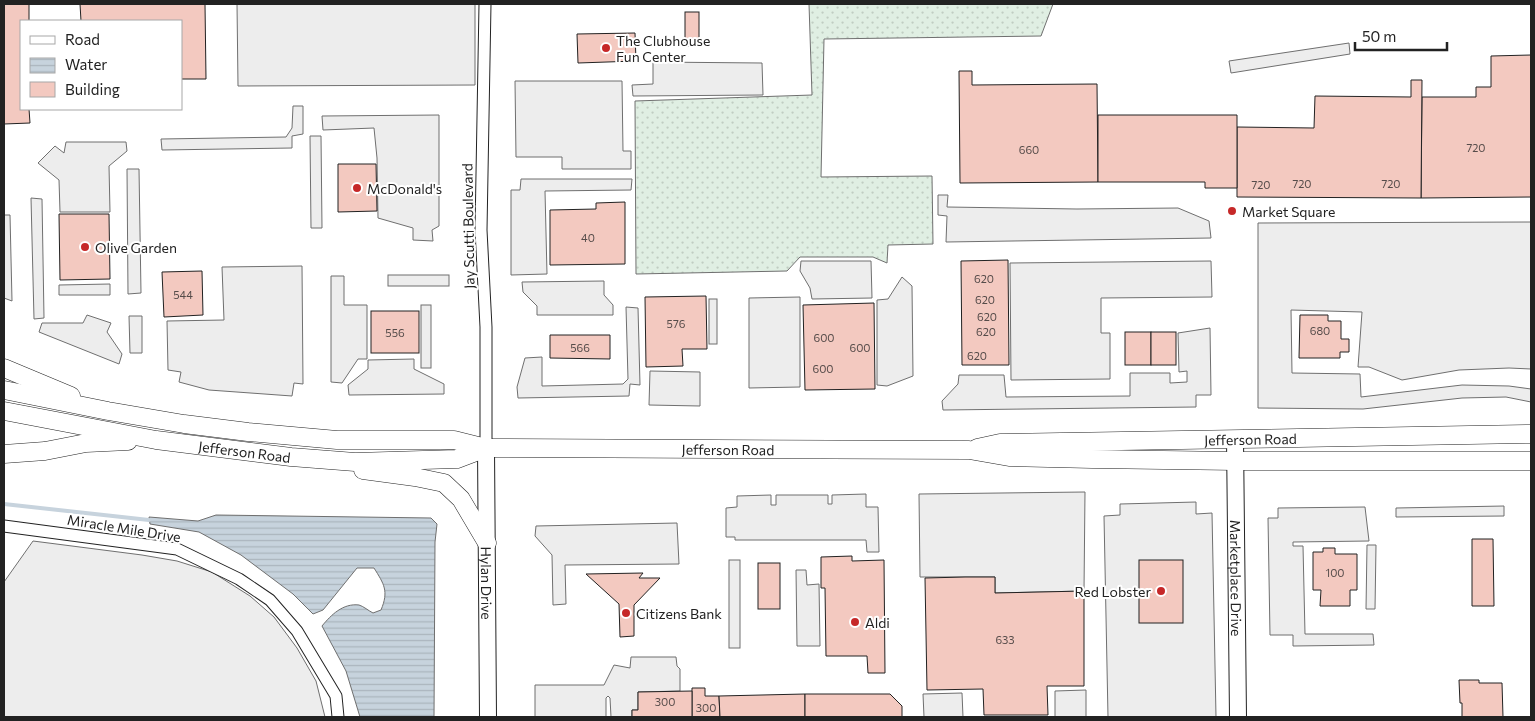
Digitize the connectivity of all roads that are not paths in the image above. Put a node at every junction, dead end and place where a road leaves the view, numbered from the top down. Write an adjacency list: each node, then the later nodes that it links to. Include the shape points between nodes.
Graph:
1 (485, 4): 9 (street, Jay Scutti Boulevard, via 481,244 486,327)
2 (4, 368): 5 (main road)
3 (4, 390): 5 (main road, Jefferson Road)
4 (4, 411): 8 (main road, Jefferson Road)
5 (108, 411): 9 (main road, Jefferson Road, via 248,432 337,440 454,440)
6 (1531, 434): 7 (main road, Jefferson Road)
7 (1235, 439): 10 (main road, Jefferson Road, via 1000,443); 13 (street, Marketplace Drive)
8 (156, 440): 11 (main road); 12 (main road, Jefferson Road)
9 (486, 448): 10 (main road, Jefferson Road); 12 (main road, Jefferson Road, via 456,459); 16 (street, Hylan Drive)
10 (969, 450): 13 (main road, Jefferson Road, via 1009,457)
11 (4, 454)
12 (329, 460): 16 (main road, via 369,472 444,482 462,499)
13 (1235, 461): 14 (main road, Jefferson Road); 19 (street, Marketplace Drive)
14 (1531, 461)
15 (4, 526): 17 (street, Miracle Mile Drive, via 177,549 239,579 270,600 297,631 336,696)
16 (486, 543): 18 (street, Hylan Drive)
17 (338, 717)
18 (488, 717)
19 (1238, 717)

